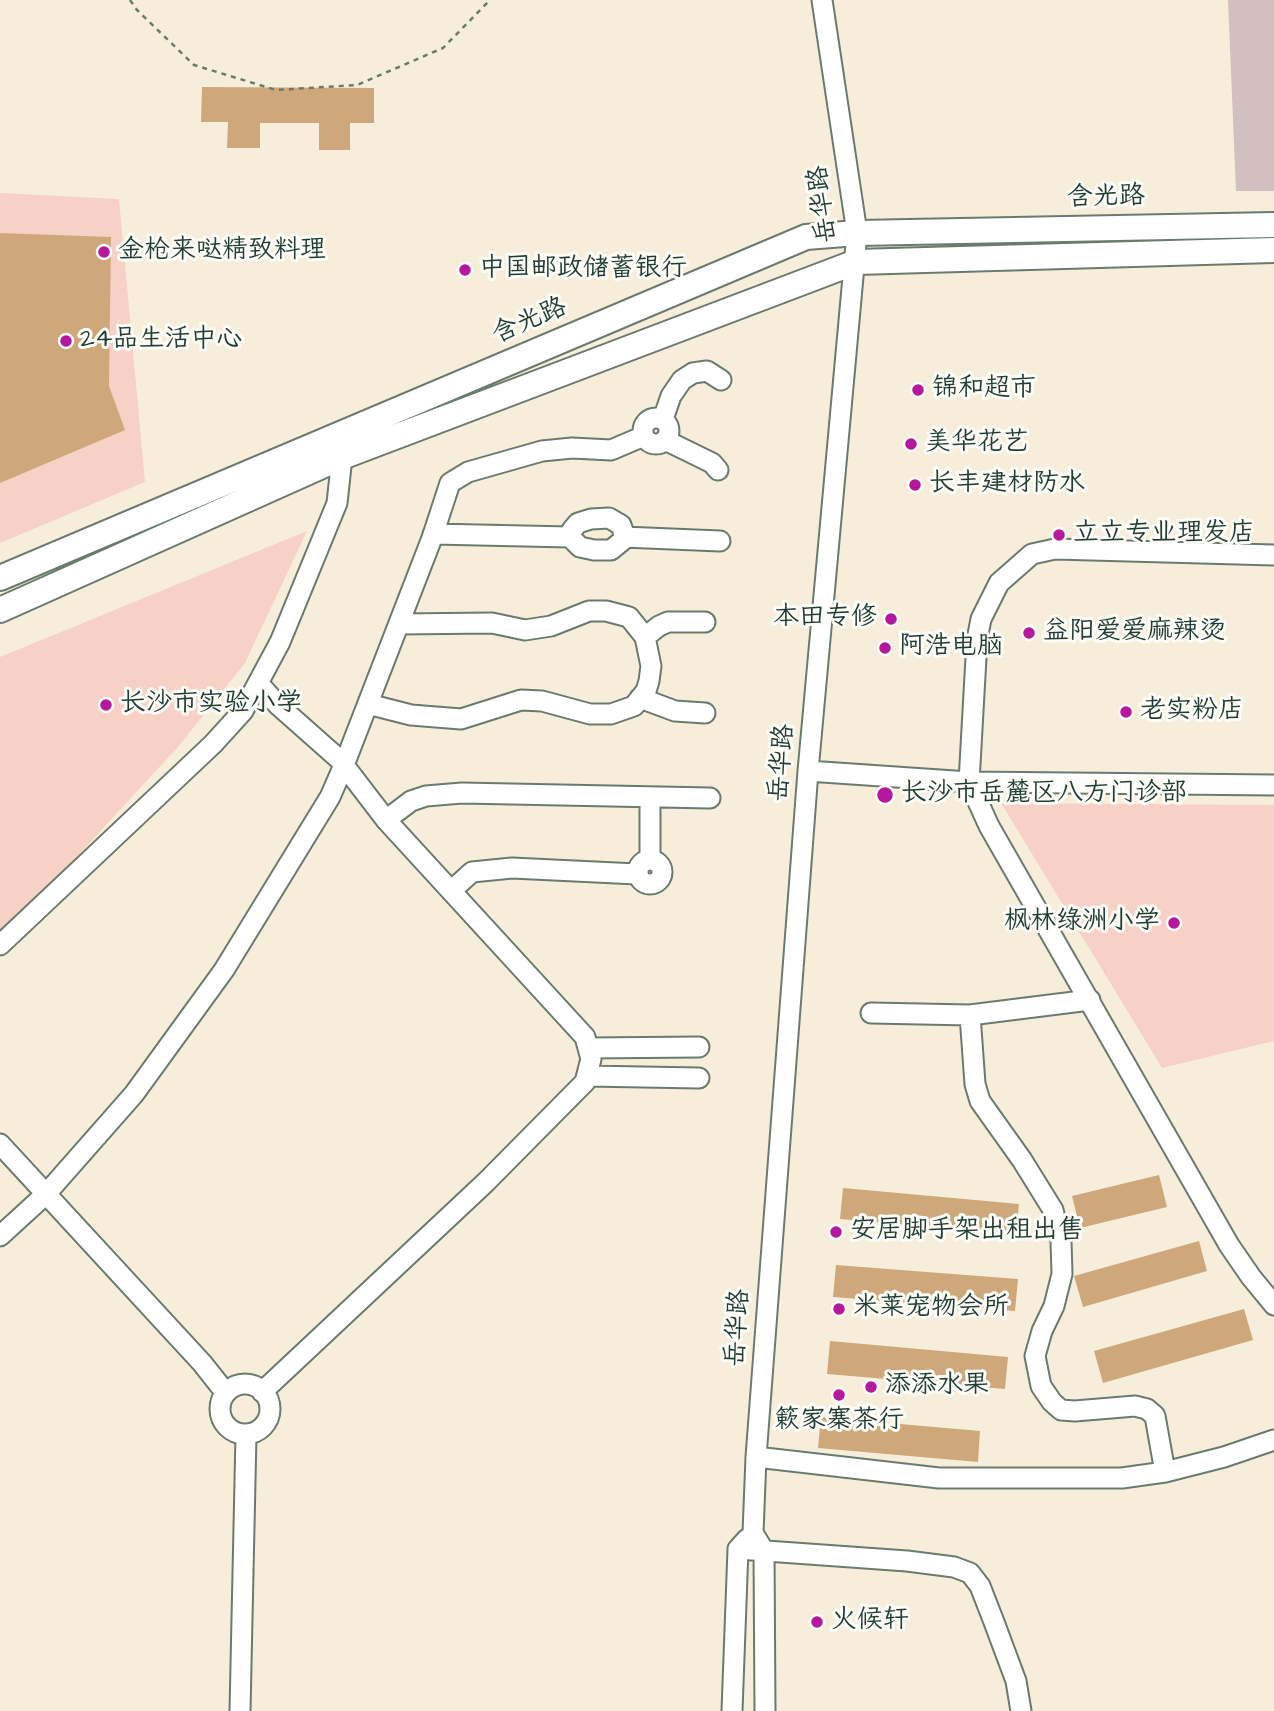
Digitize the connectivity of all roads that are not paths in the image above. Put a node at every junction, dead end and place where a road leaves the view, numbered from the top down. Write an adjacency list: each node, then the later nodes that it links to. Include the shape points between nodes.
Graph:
1 (822, 0): 3 (street, 岳华路)
2 (1274, 225): 3 (main road, 含光路)
3 (857, 233): 5 (street, 岳华路); 17 (main road, 含光路, via 806,237)
4 (1274, 250): 5 (main road)
5 (856, 262): 10 (main road); 27 (street, 岳华路)
6 (721, 380): 7 (street, via 707,371 682,380)
7 (663, 419): 8 (street, via 647,421); 9 (street, via 669,433)
8 (644, 436): 9 (street, via 658,444); 12 (street, via 611,450 542,451 468,472 450,483)
9 (665, 440): 11 (street)
10 (342, 457): 18 (main road); 22 (street, via 337,503 280,642)
11 (718, 470)
12 (433, 534): 13 (street); 20 (street)
13 (570, 537): 14 (street, via 580,547 594,550 611,550); 14 (street, via 578,523 609,519 621,525)
14 (623, 537): 15 (street)
15 (720, 541)
16 (1274, 555): 28 (street, via 1055,550 1032,554 999,583 981,619)
17 (0, 578)
18 (0, 610)
19 (705, 622): 21 (street, via 668,622)
20 (399, 624): 21 (street, via 492,623 525,630 551,626 589,611 606,611 629,617); 24 (street)
21 (646, 637): 23 (street, via 651,666)
22 (258, 683): 26 (street); 34 (street, via 243,711 213,744)
23 (640, 698): 24 (street, via 634,706 611,714 521,700 461,719 411,715); 25 (street, via 675,711)
24 (368, 704): 26 (street)
25 (705, 713)
26 (344, 765): 32 (street); 43 (street, via 330,797 224,971 134,1094)
27 (808, 771): 28 (street); 50 (street, 岳华路)
28 (969, 782): 29 (street); 35 (street, via 989,826)
29 (1274, 785)
30 (650, 797): 31 (street); 32 (street, via 426,796); 33 (street, via 643,867 472,872)
31 (710, 799)
32 (386, 820): 33 (street)
33 (451, 891): 38 (street, via 586,1037)
34 (0, 945)
35 (1090, 1000): 37 (street); 45 (street, via 1229,1245)
36 (871, 1013): 37 (street)
37 (970, 1015): 51 (street, via 980,1101 1053,1210 1061,1241 1062,1274 1035,1356 1041,1386 1061,1410 1147,1409 1155,1416)
38 (588, 1048): 39 (street); 40 (street)
39 (699, 1048)
40 (587, 1076): 41 (street); 47 (street, via 486,1182)
41 (699, 1078)
42 (0, 1144): 43 (street)
43 (46, 1194): 44 (street); 46 (street)
44 (0, 1236)
45 (1274, 1305)
46 (225, 1392): 47 (street, via 239,1384 256,1386); 48 (street, via 219,1407 222,1422 234,1433)
47 (262, 1392): 48 (street, via 271,1412 264,1427)
48 (246, 1435): 55 (street)
49 (1274, 1440): 51 (street)
50 (756, 1457): 51 (street, via 939,1478 1122,1478); 52 (street, 岳华路)
51 (1166, 1472)
52 (753, 1533): 53 (street); 54 (street)
53 (738, 1549): 54 (street); 56 (street)
54 (764, 1551): 57 (street); 58 (street, via 907,1561 970,1573 980,1586 1016,1681)
55 (240, 1711)
56 (732, 1711)
57 (765, 1711)
58 (1021, 1711)

